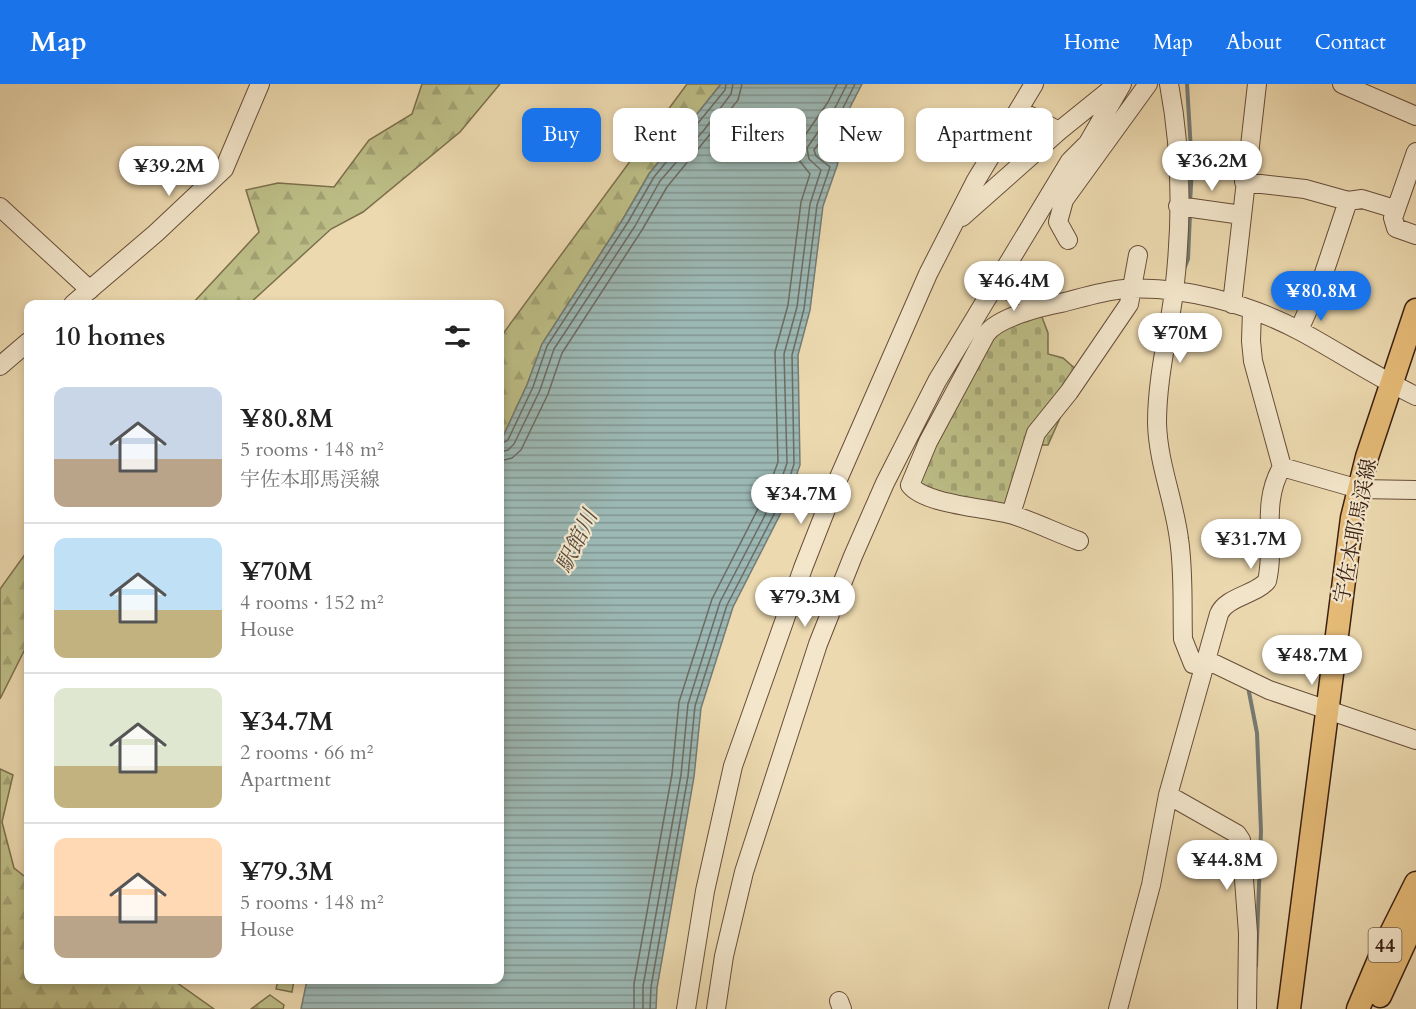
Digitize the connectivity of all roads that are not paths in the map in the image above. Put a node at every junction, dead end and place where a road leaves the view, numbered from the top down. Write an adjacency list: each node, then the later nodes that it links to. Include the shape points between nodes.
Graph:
1 (260, 84): 26 (street, via 224,169)
2 (1034, 84): 8 (street)
3 (1120, 84): 11 (street); 24 (street, via 1088,143 1070,161)
4 (1148, 84): 22 (street, via 1064,200 1058,222)
5 (1169, 84): 16 (street, via 1178,144)
6 (1257, 84): 14 (street)
7 (1342, 84): 9 (street)
8 (1020, 108)
9 (1416, 116)
10 (1053, 128): 11 (street)
11 (1059, 131): 20 (street)
12 (1416, 152): 18 (street)
13 (987, 162): 20 (street)
14 (1244, 182): 15 (street, via 1305,189); 19 (street)
15 (1348, 201): 18 (street, via 1362,199); 33 (street, via 1323,276)
16 (1178, 206): 19 (street); 27 (street)
17 (0, 207): 26 (street)
18 (1395, 209): 21 (street, via 1396,228)
19 (1242, 215): 29 (street)
20 (953, 225): 49 (street, via 836,484 737,756 705,891)
21 (1416, 235)
22 (1068, 240)
23 (1138, 255): 25 (street)
24 (993, 285): 30 (street); 50 (street, via 890,473 835,600 744,872)
25 (1134, 289): 27 (street); 30 (street); 41 (street, via 1129,304 1096,354 1036,433)
26 (90, 290): 28 (street)
27 (1174, 292): 29 (street); 43 (street, via 1159,391 1159,444 1179,538 1183,639 1193,664)
28 (78, 300)
29 (1232, 304): 31 (street)
30 (1048, 306): 41 (street, via 989,330 910,479 910,485 918,491 964,507)
31 (1252, 310): 33 (street); 38 (street, via 1254,361)
32 (1416, 310): 36 (main road, 宇佐本耶馬渓線)
33 (1299, 330): 36 (street)
34 (24, 345): 35 (street)
35 (0, 366)
36 (1391, 384): 37 (street); 39 (main road, 宇佐本耶馬渓線)
37 (1416, 396)
38 (1282, 467): 39 (street); 43 (street, via 1269,513 1267,581 1221,610)
39 (1359, 489): 40 (street); 44 (main road, 宇佐本耶馬渓線)
40 (1416, 490)
41 (1011, 514): 42 (street)
42 (1079, 541)
43 (1206, 664): 44 (street, via 1215,664 1260,687); 46 (street)
44 (1327, 710): 45 (street); 53 (main road, 宇佐本耶馬渓線)
45 (1416, 740)
46 (1168, 795): 51 (street, via 1151,885); 52 (street, via 1237,834 1241,840 1248,933)
47 (1416, 883): 54 (main road, 44)
48 (1416, 918): 55 (main road, 44)
49 (686, 1009)
50 (716, 1009)
51 (1118, 1009)
52 (1247, 1009)
53 (1288, 1009)
54 (1358, 1009)
55 (1375, 1009)

